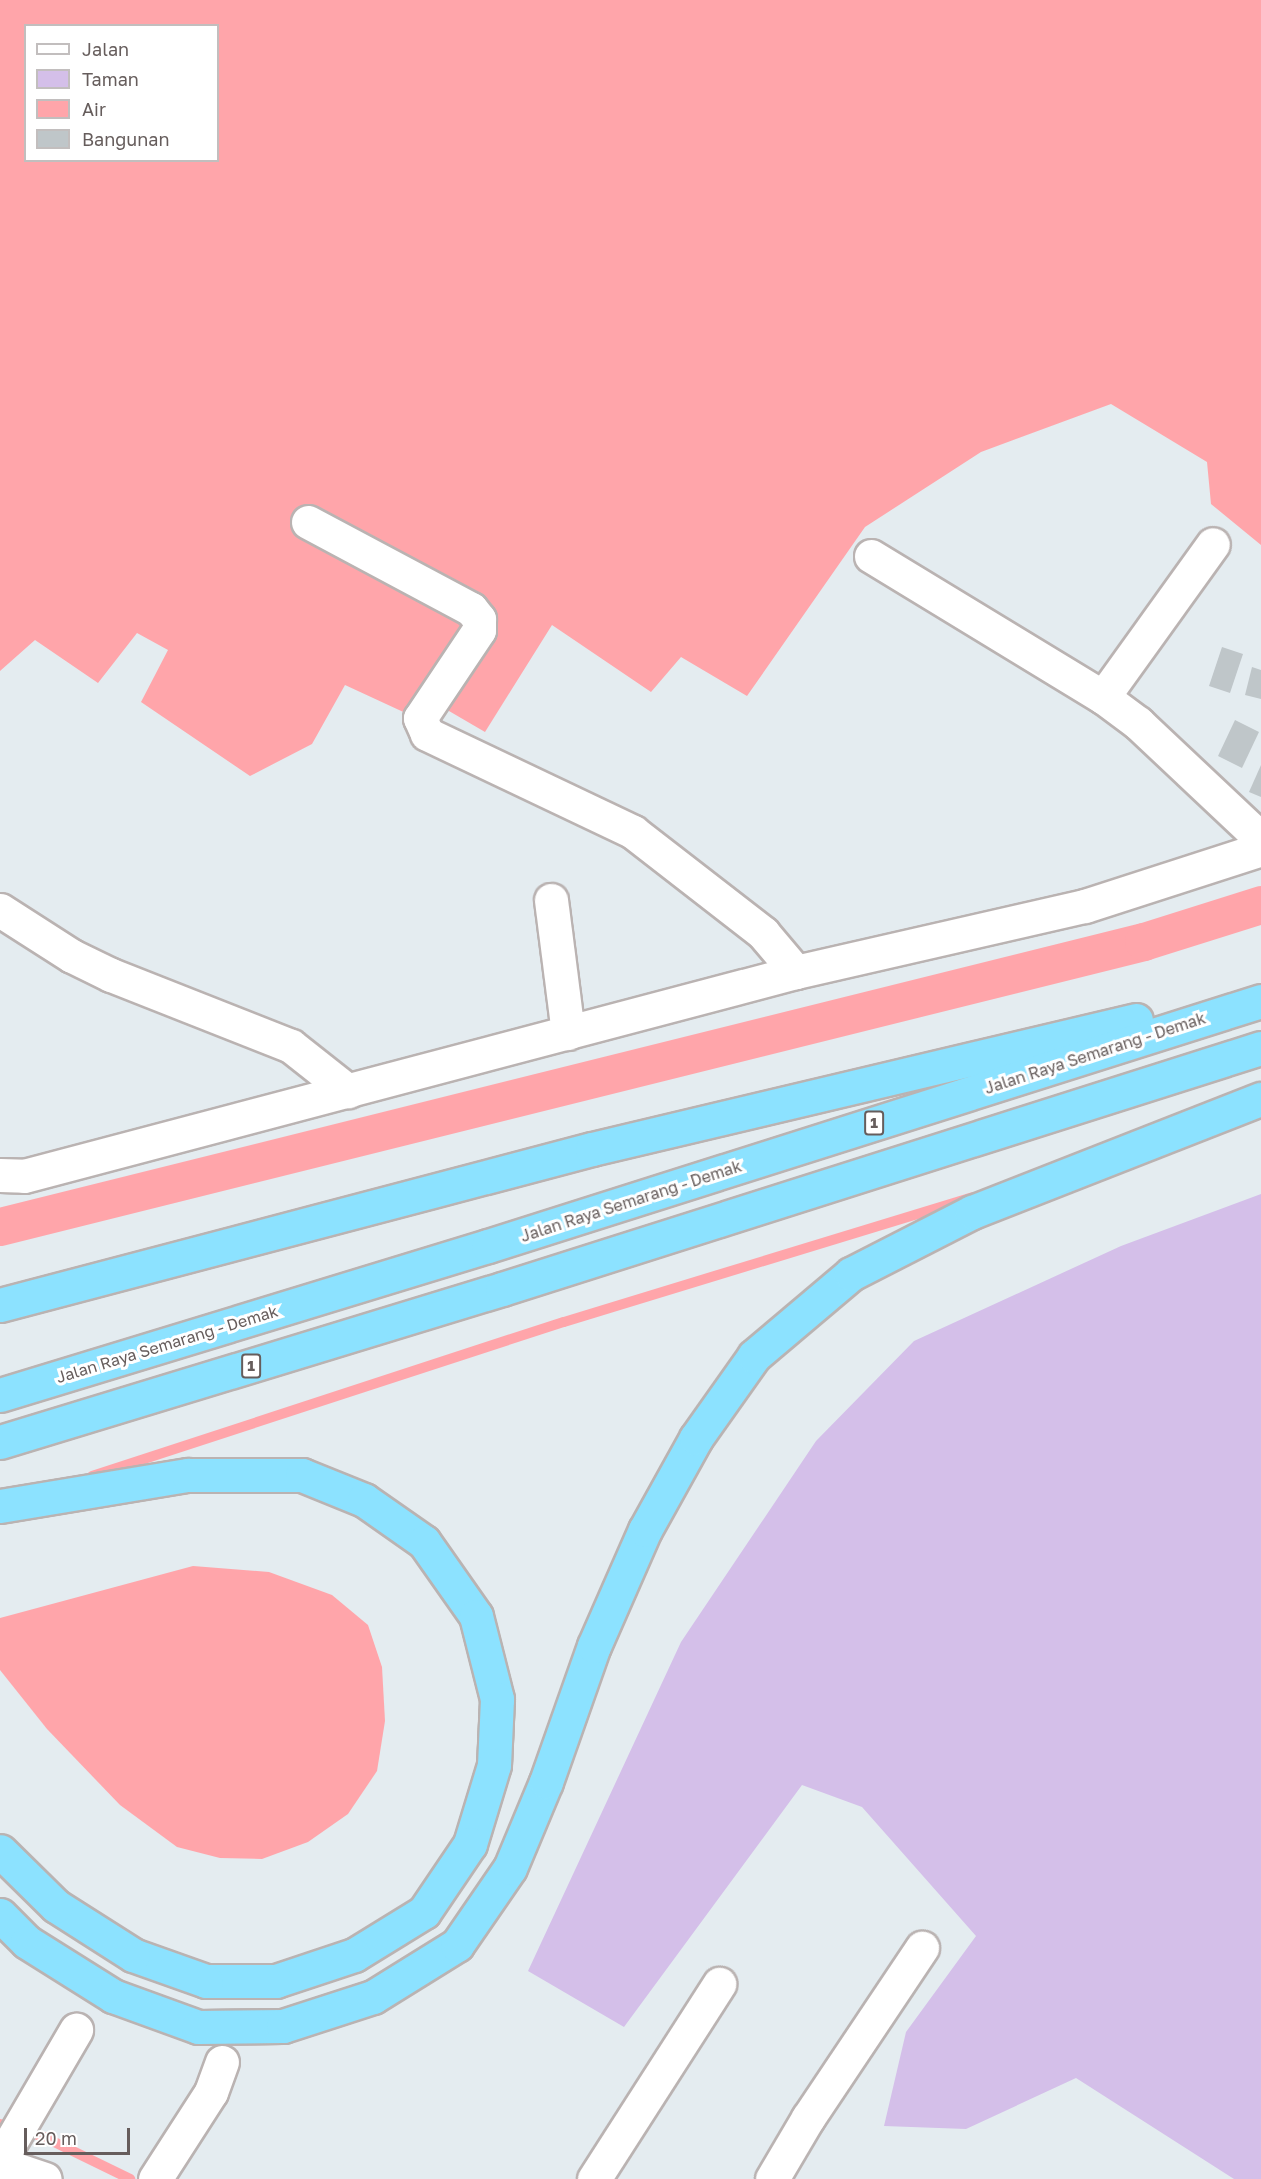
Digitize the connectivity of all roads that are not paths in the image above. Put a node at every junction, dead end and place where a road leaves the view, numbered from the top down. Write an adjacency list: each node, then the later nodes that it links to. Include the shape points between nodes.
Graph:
1 (308, 522): 9 (street, via 471,609 479,619 479,630 420,718 427,734 633,832 763,933)
2 (1213, 544): 4 (street)
3 (871, 556): 4 (street)
4 (1103, 697): 5 (street, via 1138,723)
5 (1261, 839)
6 (1261, 849): 9 (street, via 1085,906)
7 (551, 900): 12 (street)
8 (0, 910): 14 (street, via 72,956 111,975 291,1046)
9 (796, 972): 12 (street)
10 (1261, 990): 17 (highway, via 592,1149)
11 (1261, 1000): 18 (highway, Jalan Raya Semarang - Demak / 1, via 499,1243)
12 (568, 1033): 14 (street)
13 (1261, 1048): 19 (highway, 1, via 490,1293)
14 (348, 1091): 16 (street, via 24,1176)
15 (1261, 1099): 22 (highway, via 972,1212 851,1274 754,1356 696,1438 645,1530 594,1646 546,1782 510,1868 457,1945 373,1997 283,2026 198,2027 113,1996 27,1942)
16 (0, 1175)
17 (0, 1305)
18 (0, 1395)
19 (0, 1442)
20 (0, 1506): 21 (highway, via 188,1475 302,1475 364,1500 424,1542 476,1616 497,1699 495,1765 470,1844 424,1912 354,1955 276,1981 206,1981 134,1955 56,1906)
21 (0, 1851)
22 (0, 1915)
23 (922, 1948): 31 (street, via 808,2118)
24 (719, 1984): 30 (street)
25 (76, 2030): 27 (street)
26 (222, 2062): 28 (street, via 211,2092)
27 (9, 2146): 29 (street)
28 (155, 2178)
29 (45, 2179)
30 (594, 2179)
31 (772, 2179)

